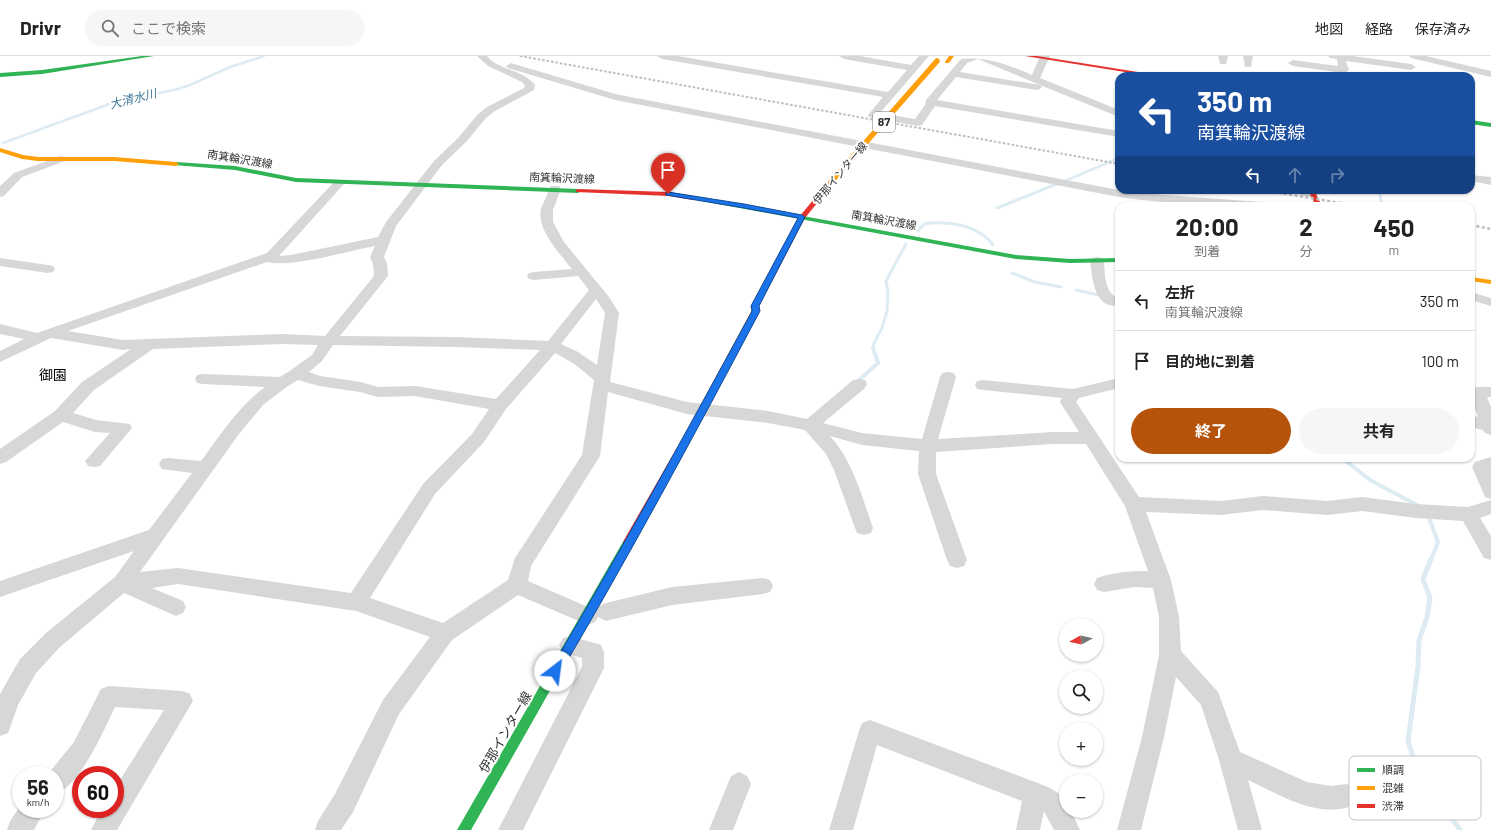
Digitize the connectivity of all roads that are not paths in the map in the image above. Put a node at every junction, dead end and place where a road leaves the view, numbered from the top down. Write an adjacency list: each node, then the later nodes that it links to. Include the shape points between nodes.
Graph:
1 (152, 56): 24 (main road)
2 (662, 56): 28 (street, via 732,65)
3 (844, 56): 17 (street)
4 (924, 56): 17 (street)
5 (977, 56): 13 (street); 25 (street)
6 (1027, 56): 9 (main road)
7 (1407, 56): 16 (street)
8 (1414, 56): 23 (street)
9 (1045, 57): 18 (main road); 25 (street)
10 (1337, 57): 14 (street, via 1344,70); 15 (street)
11 (483, 58): 45 (street, via 490,64 523,78 530,88 482,116 438,163); 48 (street, via 615,97)
12 (946, 59): 13 (street); 26 (main road); 52 (main road, 伊那インター線 / 87, bridge, via 831,182)
13 (965, 60): 22 (street)
14 (1293, 60): 19 (street)
15 (1384, 63): 16 (street); 20 (street)
16 (1410, 66): 21 (street)
17 (914, 68): 28 (street)
18 (1136, 72)
19 (1294, 72)
20 (1387, 72)
21 (1412, 72)
22 (954, 74): 27 (street); 29 (street)
23 (1491, 74)
24 (0, 76)
25 (1035, 79): 27 (street)
26 (932, 81)
27 (1065, 92): 30 (street)
28 (890, 95): 29 (street, via 874,115 918,123)
29 (930, 102): 37 (street)
30 (1100, 106): 31 (street); 33 (street)
31 (1115, 108)
32 (907, 111): 36 (main road, 87)
33 (1115, 112)
34 (1475, 123): 35 (main road)
35 (1491, 125)
36 (892, 129)
37 (1115, 133)
38 (882, 141): 40 (main road, 伊那インター線 / 87)
39 (0, 150): 41 (main road, 南箕輪沢渡線, via 22,157)
40 (870, 157)
41 (61, 159): 44 (main road, 南箕輪沢渡線, via 136,160 235,168 296,180); 47 (street, via 18,175)
42 (1475, 179): 43 (street)
43 (1491, 181)
44 (340, 182): 45 (main road, 南箕輪沢渡線); 56 (street, via 272,256)
45 (422, 185): 46 (main road, 南箕輪沢渡線); 55 (street, via 390,225)
46 (555, 190): 52 (main road, 南箕輪沢渡線, via 668,194); 61 (street, via 547,210 547,222 558,243)
47 (0, 192)
48 (1115, 192)
49 (1126, 194): 50 (street)
50 (1206, 202)
51 (824, 211): 53 (main road, 伊那インター線)
52 (802, 217): 53 (main road, 南箕輪沢渡線); 70 (main road, 伊那インター線 / 87, via 755,306)
53 (818, 220): 54 (main road, 伊那インター線); 58 (main road, 南箕輪沢渡線, via 1016,257 1056,261)
54 (811, 232)
55 (383, 240): 56 (street, via 291,259); 73 (street, via 377,257 381,276)
56 (266, 258): 72 (street)
57 (1115, 260): 58 (main road, 南箕輪沢渡線)
58 (1097, 261): 68 (street, via 1102,290 1106,297)
59 (0, 262): 60 (street)
60 (48, 269)
61 (581, 272): 62 (street); 65 (street)
62 (534, 276)
63 (1475, 280): 64 (main road)
64 (1491, 282)
65 (595, 291): 75 (street); 80 (street, via 612,313)
66 (774, 291): 70 (main road, 伊那インター線 / 87, via 762,308)
67 (1475, 297): 69 (street)
68 (1115, 302)
69 (1491, 302)
70 (756, 311): 88 (main road, 伊那インター線 / 87)
71 (0, 329): 72 (street)
72 (44, 336): 74 (street, via 123,346); 76 (street)
73 (329, 340): 74 (street, via 283,339); 75 (street); 77 (street, via 318,358)
74 (147, 346): 89 (street, via 88,386)
75 (552, 346): 80 (street, via 592,368); 87 (street)
76 (0, 357)
77 (297, 374): 81 (street); 87 (street, via 319,381 378,392 415,391)
78 (948, 377): 94 (street)
79 (203, 379): 81 (street)
80 (602, 381): 88 (street, via 687,408); 111 (street, via 591,456 522,564)
81 (282, 382): 99 (street, via 258,400)
82 (859, 384): 91 (street)
83 (1115, 384): 86 (street)
84 (983, 385): 86 (street)
85 (1480, 391): 92 (street)
86 (1073, 394): 93 (street, via 1068,402)
87 (500, 404): 114 (street, via 478,438 428,489)
88 (703, 410): 91 (street, via 768,417); 116 (main road, 伊那インター線 / 87)
89 (61, 415): 95 (street); 96 (street, via 95,426 124,428)
90 (1475, 422): 92 (street)
91 (810, 425): 94 (street, via 862,439); 104 (street, via 833,450)
92 (1490, 427)
93 (1090, 438): 94 (street); 101 (street)
94 (928, 446): 107 (street, via 927,474)
95 (0, 458)
96 (94, 461)
97 (1491, 463): 100 (street, via 1481,467)
98 (168, 464): 99 (street)
99 (206, 468): 105 (street)
100 (1491, 492)
101 (1134, 504): 103 (street, via 1221,508 1263,503 1327,508 1362,504); 108 (street)
102 (1491, 507): 103 (street)
103 (1468, 514): 106 (street)
104 (864, 528)
105 (156, 534): 109 (street); 113 (street, via 9,588)
106 (1491, 552)
107 (957, 560)
108 (1161, 580): 110 (street, via 1134,579); 119 (street, via 1169,617)
109 (122, 584): 114 (street, via 178,576); 115 (street); 120 (street, via 78,618 28,666 8,702)
110 (1104, 584)
111 (518, 585): 116 (street); 117 (street)
112 (762, 586): 116 (street, via 672,596)
113 (0, 588)
114 (356, 602): 117 (street)
115 (176, 607)
116 (597, 614): 118 (main road, 伊那インター線 / 87)
117 (445, 633): 129 (street, via 391,707 344,803)
118 (570, 645): 130 (main road, 伊那インター線 / 87); 131 (street, via 593,652 593,668)
119 (1170, 655): 121 (street, via 1210,699); 136 (street, via 1153,737)
120 (0, 725)
121 (1231, 760): 125 (street, via 1306,794 1331,798); 137 (street)
122 (64, 772): 128 (street, via 82,750 109,696 182,701)
123 (739, 784): 132 (street)
124 (1034, 794): 133 (street, via 870,731); 134 (street); 135 (street, via 1052,802)
125 (1346, 796)
126 (27, 818): 127 (street)
127 (18, 830)
128 (103, 830)
129 (327, 830)
130 (464, 830)
131 (510, 830)
132 (721, 830)
133 (842, 830)
134 (1028, 830)
135 (1068, 830)
136 (1129, 830)
137 (1250, 830)

